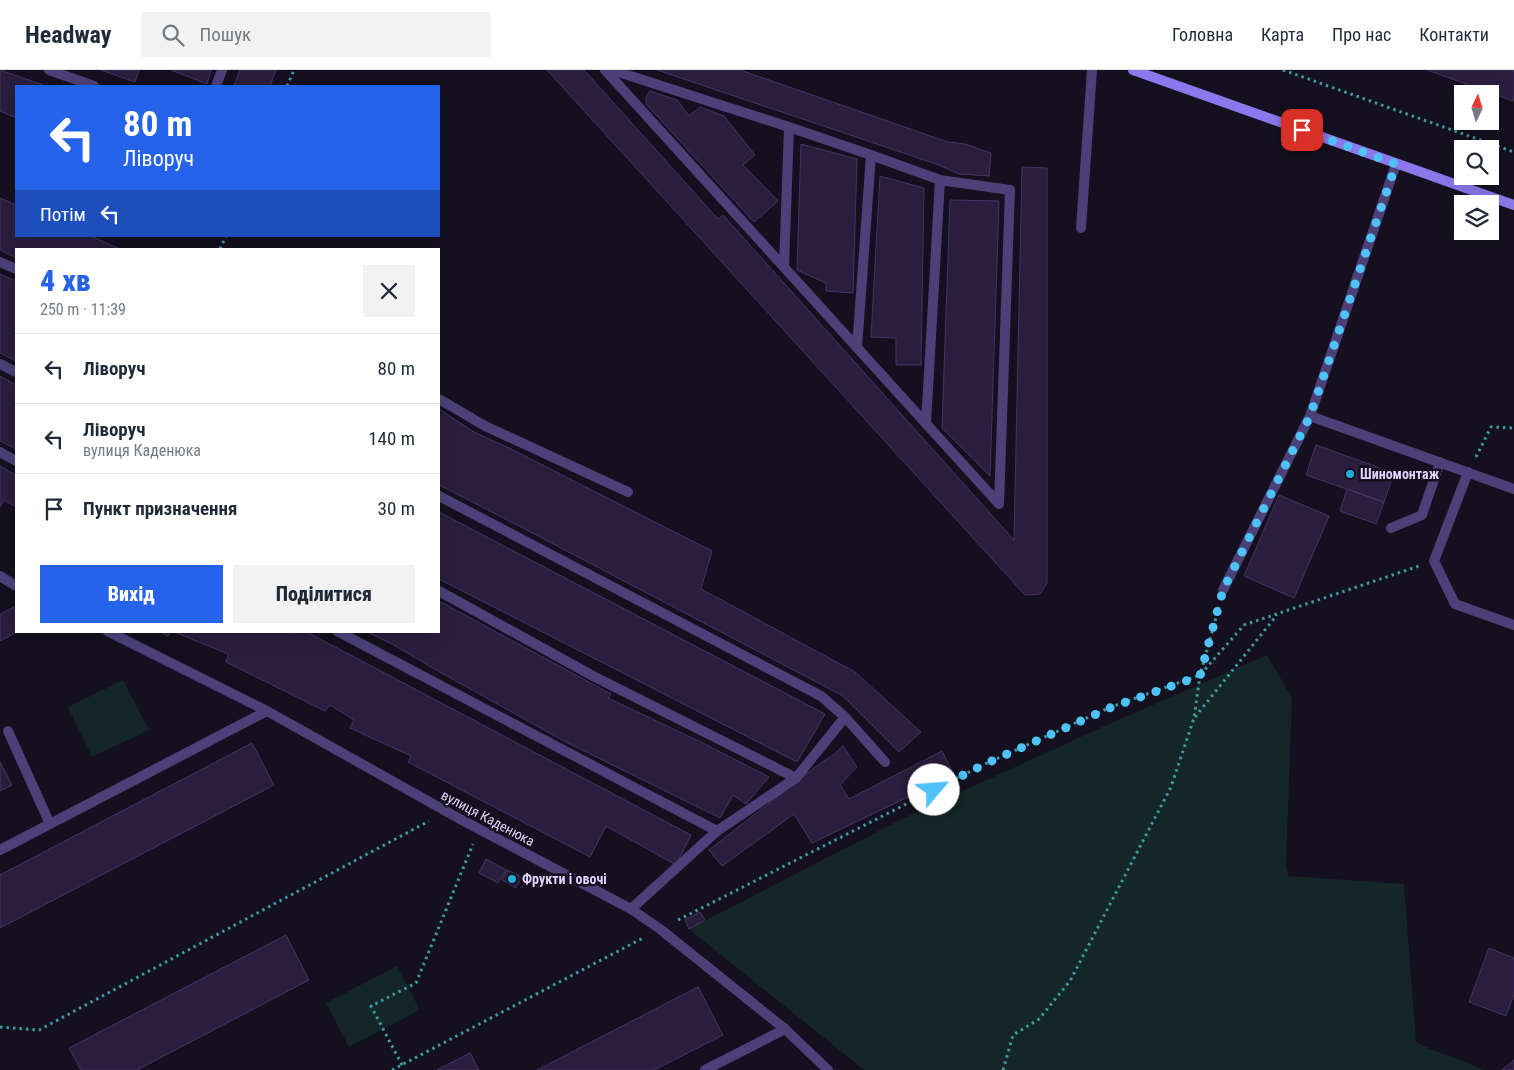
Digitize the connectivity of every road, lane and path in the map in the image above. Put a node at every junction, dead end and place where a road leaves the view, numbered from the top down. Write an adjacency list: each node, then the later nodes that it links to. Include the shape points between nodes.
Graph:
1 (49, 70): 9 (street)
2 (222, 70): 10 (street)
3 (294, 70): 11 (path)
4 (605, 70): 20 (street)
5 (612, 70): 12 (street)
6 (1092, 70): 18 (street)
7 (1133, 70): 15 (street)
8 (1283, 70): 13 (path)
9 (91, 85)
10 (216, 85)
11 (288, 85)
12 (789, 127): 14 (street); 20 (street)
13 (1514, 152)
14 (871, 154): 16 (street); 22 (street)
15 (1396, 164): 17 (street); 26 (street)
16 (940, 180): 27 (street); 27 (street, via 1010,190 999,504)
17 (1514, 205)
18 (1081, 228)
19 (0, 262): 21 (street)
20 (784, 266): 22 (street)
21 (15, 269)
22 (857, 348): 27 (street)
23 (0, 364): 24 (street)
24 (15, 372)
25 (440, 400): 34 (street, via 485,426)
26 (1310, 416): 31 (street); 40 (street)
27 (926, 424)
28 (1514, 428): 32 (path, via 1491,426)
29 (0, 452): 30 (street)
30 (15, 460)
31 (1440, 462): 32 (street); 36 (street, via 1422,515)
32 (1468, 472): 33 (street); 37 (street)
33 (1514, 489)
34 (628, 492)
35 (440, 497): 48 (street, via 821,696)
36 (1392, 528)
37 (1434, 561): 42 (path); 43 (street, via 1455,604)
38 (0, 576): 39 (street)
39 (15, 585)
40 (1223, 590): 46 (path)
41 (440, 592): 52 (street, via 593,676)
42 (1277, 614): 46 (path, via 1244,625); 49 (path)
43 (1514, 625)
44 (110, 633): 47 (street, вулиця Каденюка)
45 (341, 633): 56 (street)
46 (1200, 676): 49 (path); 59 (path, via 1112,707 985,764)
47 (267, 711): 53 (street, вулиця Каденюка); 54 (street)
48 (845, 717): 51 (street); 52 (street)
49 (1194, 718): 66 (path, via 1171,787 1070,981 1039,1020 1012,1035)
50 (8, 731): 54 (street)
51 (885, 762)
52 (796, 778): 56 (street)
53 (446, 812): 55 (street, вулиця Каденюка); 60 (path, via 39,1030)
54 (50, 824): 57 (street)
55 (479, 830): 58 (street, вулиця Каденюка); 62 (path, via 416,983 371,1006)
56 (717, 831): 58 (street)
57 (0, 850)
58 (631, 909): 59 (street, вулиця Каденюка)
59 (660, 929): 61 (street, вулиця Каденюка); 62 (path)
60 (0, 1027)
61 (785, 1029): 64 (street); 65 (street, вулиця Каденюка)
62 (402, 1065): 63 (path)
63 (392, 1070)
64 (706, 1070)
65 (828, 1070)
66 (1003, 1070)

